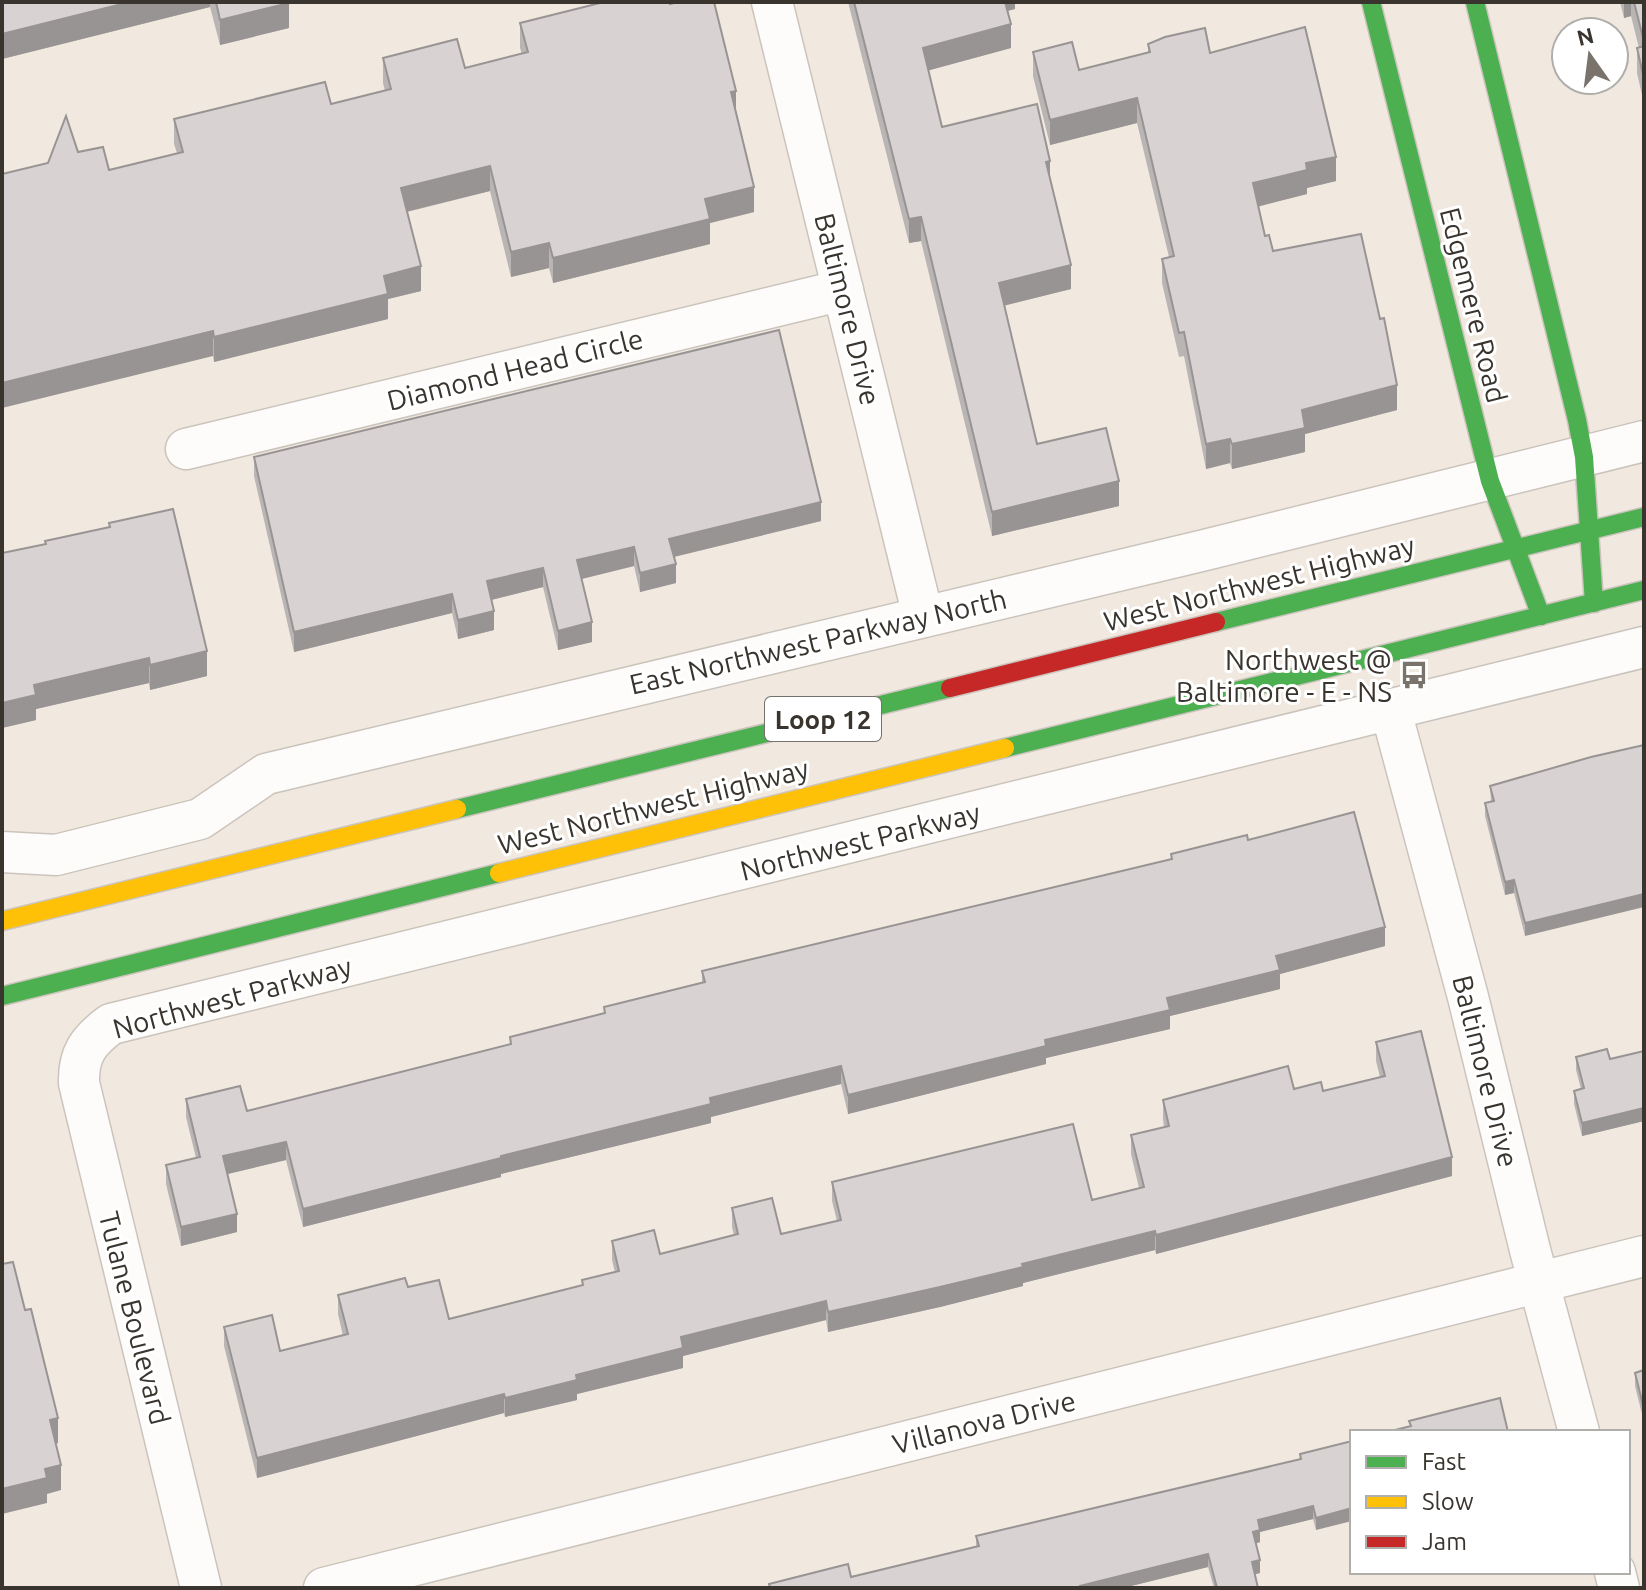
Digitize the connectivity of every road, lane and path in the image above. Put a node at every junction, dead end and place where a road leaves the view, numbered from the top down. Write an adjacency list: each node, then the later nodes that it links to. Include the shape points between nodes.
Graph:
1 (772, 2): 4 (street, Baltimore Drive)
2 (1371, 2): 8 (main road, Edgemere Road)
3 (1475, 2): 7 (main road)
4 (843, 290): 6 (street, Diamond Head Circle); 14 (street, Baltimore Drive)
5 (1644, 441): 7 (street, East Northwest Parkway North)
6 (186, 449)
7 (1584, 457): 8 (street, East Northwest Parkway North); 10 (main road)
8 (1490, 481): 11 (main road, Edgemere Road); 14 (street, East Northwest Parkway North)
9 (1644, 517): 10 (main road, West Northwest Highway / Loop 12)
10 (1590, 530): 11 (main road, West Northwest Highway / Loop 12); 13 (main road)
11 (1514, 549): 15 (main road, Edgemere Road); 19 (main road, West Northwest Highway / Loop 12)
12 (1644, 590): 13 (main road, West Northwest Highway / Loop 12)
13 (1594, 603): 15 (main road, West Northwest Highway / Loop 12)
14 (923, 616): 18 (street, East Northwest Parkway North, via 266,774 200,819 56,855)
15 (1541, 616): 20 (main road, West Northwest Highway / Loop 12)
16 (1644, 647): 17 (street, Northwest Parkway)
17 (1391, 711): 21 (street, Northwest Parkway, via 111,1024); 23 (street, Baltimore Drive)
18 (2, 852)
19 (2, 921)
20 (2, 996)
21 (84, 1048): 25 (street, Tulane Boulevard, via 79,1083)
22 (1644, 1256): 23 (street, Villanova Drive)
23 (1539, 1282): 24 (street, Baltimore Drive); 26 (street, Villanova Drive)
24 (1578, 1430)
25 (201, 1588)
26 (324, 1588)

